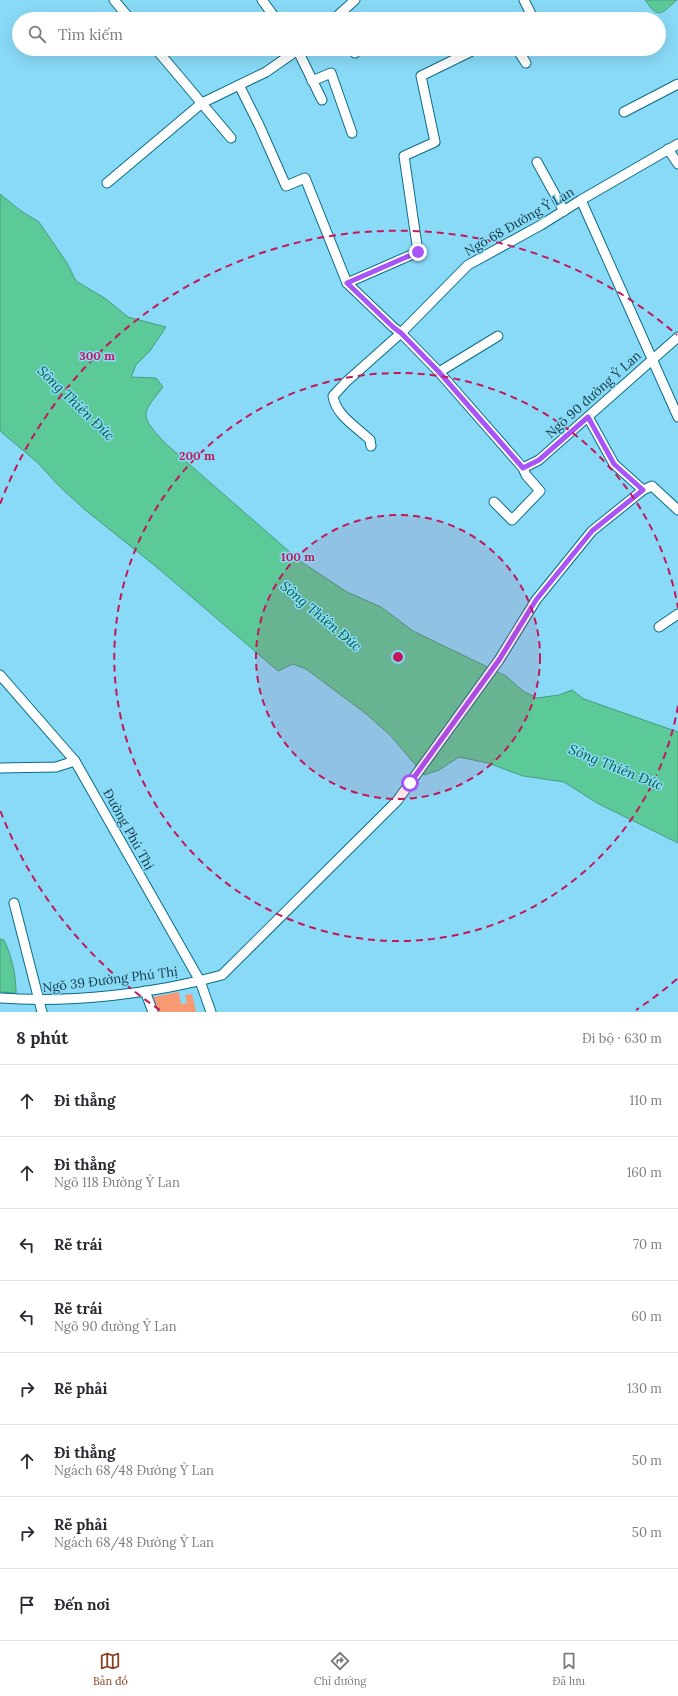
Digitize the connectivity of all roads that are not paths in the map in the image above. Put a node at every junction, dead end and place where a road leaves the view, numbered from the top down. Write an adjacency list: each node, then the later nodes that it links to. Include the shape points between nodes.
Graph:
1 (114, 0): 5 (street)
2 (262, 0): 6 (street)
3 (355, 0): 7 (street)
4 (524, 0): 8 (street)
5 (124, 12)
6 (271, 12)
7 (342, 12)
8 (530, 12)
9 (162, 56): 19 (street)
10 (289, 56): 17 (street)
11 (301, 56): 15 (street)
12 (462, 56): 30 (street, via 421,76 435,142 404,156 418,252)
13 (522, 56): 14 (street)
14 (526, 63)
15 (312, 81): 18 (street); 21 (street, via 331,73)
16 (678, 84): 20 (street)
17 (240, 85): 19 (street); 30 (street, via 286,186 305,178)
18 (322, 100)
19 (202, 103): 22 (street); 27 (street)
20 (624, 112)
21 (352, 133)
22 (231, 138)
23 (678, 144): 24 (street, Ngõ 68 Đường Ỷ Lan)
24 (668, 149): 26 (street); 28 (street, Ngõ 68 Đường Ỷ Lan)
25 (537, 162): 29 (street)
26 (678, 164)
27 (107, 183)
28 (581, 200): 29 (street, Ngõ 68 Đường Ỷ Lan); 34 (street)
29 (564, 211): 31 (street, Ngõ 68 Đường Ỷ Lan, via 468,265)
30 (347, 283): 31 (street)
31 (401, 333): 35 (street); 38 (street, Ngõ 68 Đường Ỷ Lan, via 333,396 338,411 370,440)
32 (498, 336): 35 (street)
33 (678, 337): 34 (street, Ngõ 90 đường Ỷ Lan)
34 (652, 359): 36 (street, Ngõ 90 đường Ỷ Lan); 37 (street)
35 (439, 372): 39 (street)
36 (588, 417): 39 (street, Ngõ 90 đường Ỷ Lan, via 539,460); 40 (street, via 614,464)
37 (678, 417)
38 (371, 446)
39 (523, 468): 41 (street, via 540,491 512,520)
40 (643, 490): 42 (street, via 652,486); 49 (street, Ngõ 39 Đường Phú Thị, via 592,531 536,600 499,660 397,801 222,975)
41 (494, 502)
42 (678, 510)
43 (678, 614): 44 (street)
44 (659, 627)
45 (0, 675): 46 (street, Đường Phú Thị)
46 (75, 761): 47 (street, via 56,767); 49 (street, Đường Phú Thị)
47 (0, 768)
48 (14, 903): 52 (street)
49 (200, 981): 50 (street, Ngõ 39 Đường Phú Thị); 55 (street, Đường Phú Thị)
50 (144, 991): 52 (street, Ngõ 39 Đường Phú Thị); 54 (street)
51 (0, 998): 52 (street, Ngõ 39 Đường Phú Thị)
52 (40, 1001): 53 (street)
53 (42, 1012)
54 (153, 1012)
55 (211, 1012)

